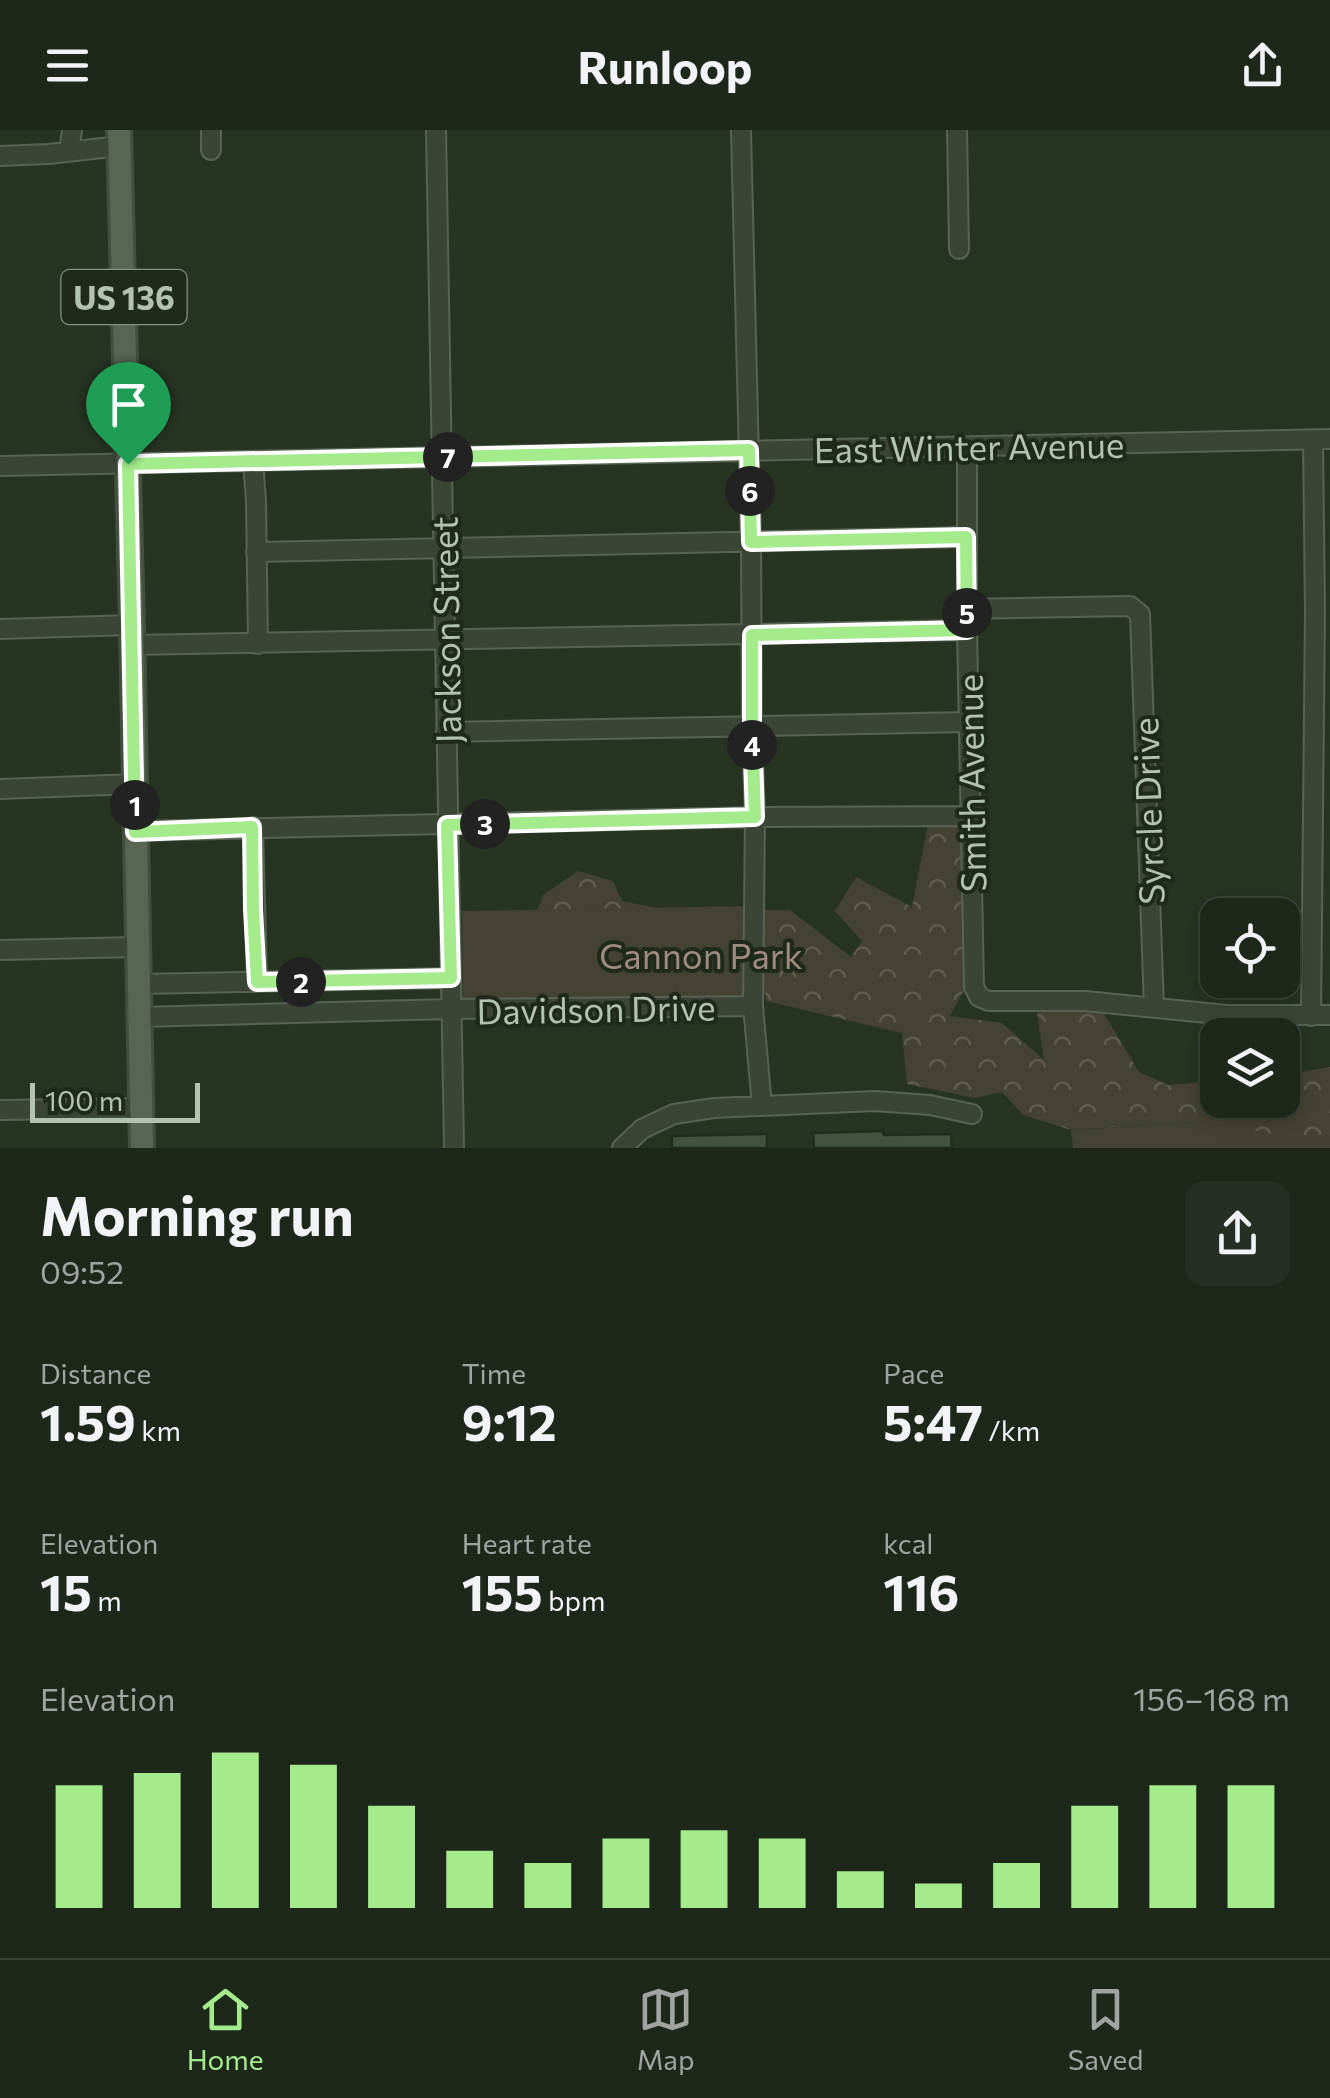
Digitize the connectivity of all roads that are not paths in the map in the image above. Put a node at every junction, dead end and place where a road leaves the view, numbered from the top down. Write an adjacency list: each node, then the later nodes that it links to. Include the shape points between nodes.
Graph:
1 (72, 130): 8 (street)
2 (210, 130): 7 (street)
3 (436, 130): 14 (street, Jackson Street)
4 (741, 130): 13 (street)
5 (956, 130): 10 (street)
6 (120, 138): 8 (street); 16 (main road, US 136)
7 (211, 150)
8 (69, 152): 9 (street)
9 (0, 156)
10 (959, 249)
11 (1322, 440): 12 (street, East Winter Avenue); 23 (street)
12 (967, 446): 13 (street, East Winter Avenue); 18 (street, Smith Avenue)
13 (749, 450): 14 (street, East Winter Avenue); 19 (street)
14 (442, 457): 15 (street, East Winter Avenue); 20 (street, Jackson Street)
15 (253, 462): 16 (street, East Winter Avenue); 21 (street)
16 (128, 464): 17 (street, East Winter Avenue); 26 (main road, US 136)
17 (0, 466)
18 (966, 537): 19 (street); 22 (street, Smith Avenue)
19 (751, 542): 20 (street); 27 (street)
20 (444, 546): 21 (street); 28 (street, Jackson Street)
21 (256, 552): 29 (street)
22 (967, 609): 25 (street, Smith Avenue); 46 (street, Syrcle Drive, via 1130,606 1140,614)
23 (1323, 611): 48 (street)
24 (0, 629): 26 (street)
25 (967, 630): 27 (street); 30 (street, Smith Avenue)
26 (132, 635): 29 (street); 33 (main road, US 136)
27 (752, 635): 28 (street); 31 (street)
28 (444, 639): 29 (street); 32 (street, Jackson Street)
29 (258, 644)
30 (969, 722): 31 (street); 35 (street, Smith Avenue)
31 (752, 726): 32 (street); 36 (street)
32 (446, 732): 37 (street, Jackson Street)
33 (136, 784): 34 (street); 39 (main road, US 136)
34 (0, 789)
35 (970, 816): 36 (street); 46 (street, Smith Avenue, via 979,998)
36 (755, 817): 37 (street); 45 (street)
37 (447, 825): 38 (street); 42 (street, Jackson Street)
38 (252, 827): 39 (street); 43 (street)
39 (135, 832): 40 (main road, US 136)
40 (138, 947): 41 (street); 44 (main road, US 136)
41 (0, 950)
42 (451, 978): 43 (street, Davidson Drive); 47 (street, Jackson Street)
43 (257, 982): 44 (street, Davidson Drive)
44 (138, 984): 49 (main road, US 136)
45 (754, 1006): 47 (street, Davidson Drive); 50 (street)
46 (1154, 1008): 48 (street)
47 (451, 1009): 49 (street, Davidson Drive); 55 (street, Jackson Street)
48 (1321, 1015)
49 (139, 1017): 51 (main road, US 136)
50 (762, 1106): 53 (street, via 930,1104); 56 (street, via 674,1114)
51 (142, 1108): 52 (street); 54 (main road, US 136)
52 (0, 1110)
53 (972, 1114)
54 (142, 1148)
55 (454, 1148)
56 (622, 1148)

